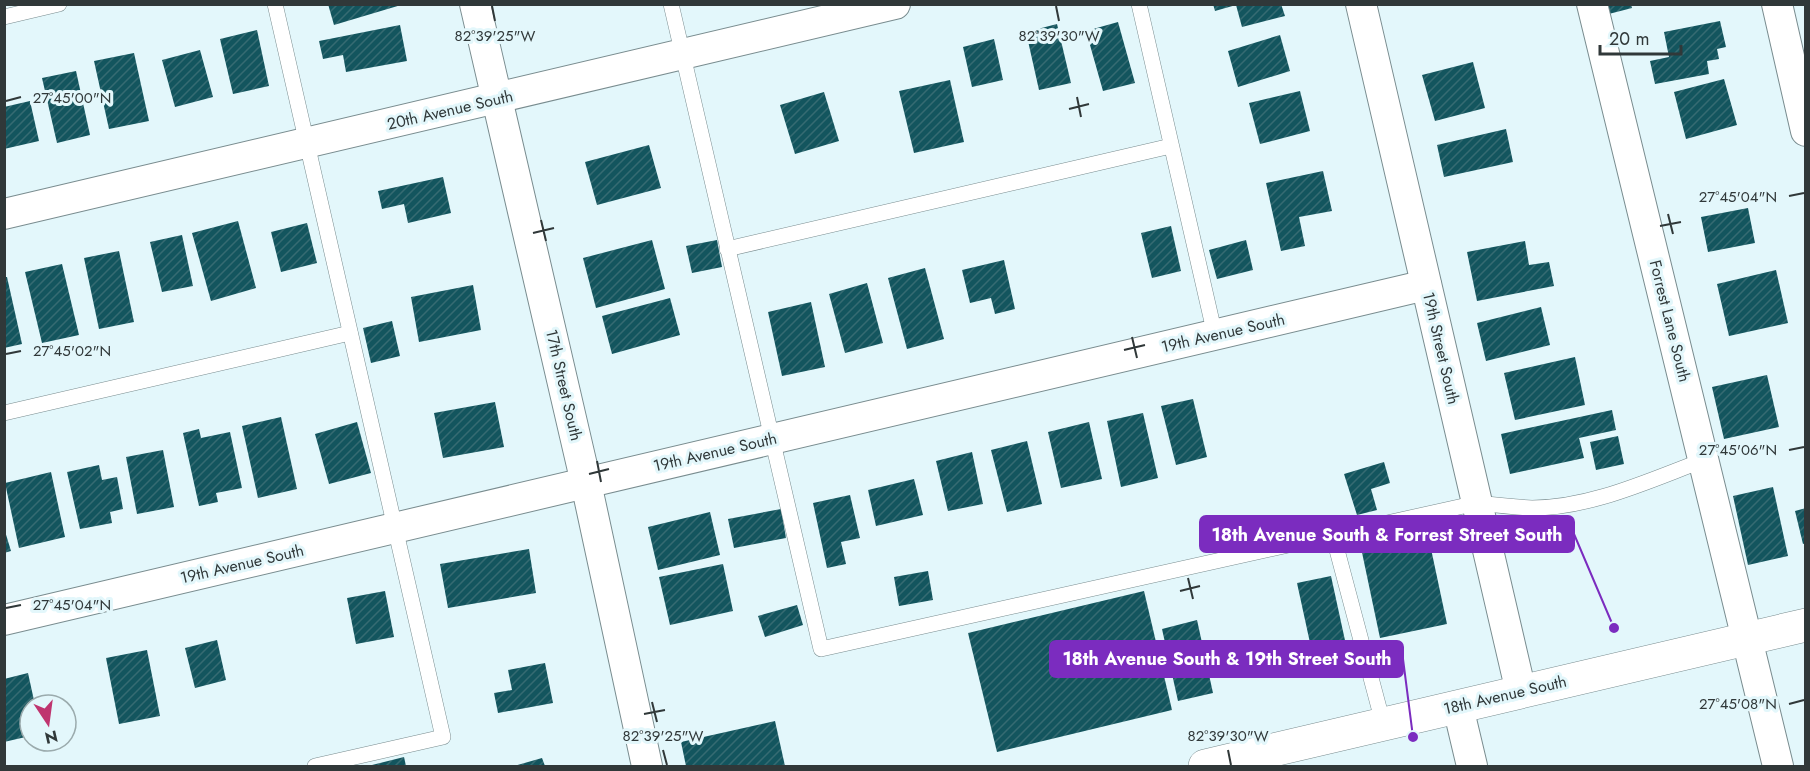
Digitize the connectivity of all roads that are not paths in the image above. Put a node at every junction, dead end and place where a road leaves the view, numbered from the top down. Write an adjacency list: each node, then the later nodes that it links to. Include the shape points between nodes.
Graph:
1 (59, 4): 10 (lane)
2 (275, 4): 14 (lane)
3 (475, 4): 12 (street, 17th Street South)
4 (670, 4): 11 (lane)
5 (895, 4): 11 (street, 20th Avenue South)
6 (1138, 4): 15 (lane)
7 (1361, 4): 18 (street, 19th Street South)
8 (1592, 4): 23 (street, Forrest Lane South)
9 (1777, 4): 13 (street)
10 (4, 17)
11 (683, 55): 12 (street, 20th Avenue South); 17 (lane)
12 (497, 99): 14 (street, 20th Avenue South); 24 (street, 17th Street South)
13 (1806, 131)
14 (308, 144): 16 (street, 20th Avenue South); 19 (lane)
15 (1171, 146): 17 (lane); 20 (lane)
16 (4, 214)
17 (727, 249): 22 (lane)
18 (1426, 285): 20 (street, 19th Avenue South); 25 (street, 19th Street South)
19 (350, 333): 21 (lane); 26 (lane)
20 (1215, 334): 22 (street, 19th Avenue South)
21 (4, 413)
22 (771, 439): 24 (street, 19th Avenue South); 27 (lane, via 821,649)
23 (1704, 460): 25 (lane, via 1617,492 1564,505 1533,508); 30 (street, Forrest Lane South)
24 (586, 483): 26 (street, 19th Avenue South); 35 (street, 17th Street South)
25 (1477, 503): 27 (lane); 31 (street, 19th Street South)
26 (394, 528): 28 (street, 19th Avenue South); 34 (lane, via 443,737)
27 (1333, 535): 33 (lane)
28 (4, 620)
29 (1806, 625): 30 (street, 18th Avenue South)
30 (1748, 638): 31 (street, 18th Avenue South); 38 (street, Forrest Lane South)
31 (1521, 692): 32 (street, 18th Avenue South)
32 (1458, 707): 33 (street, 18th Avenue South); 37 (street)
33 (1383, 723): 36 (street, 18th Avenue South)
34 (315, 766)
35 (646, 766)
36 (1213, 766)
37 (1472, 766)
38 (1778, 766)

